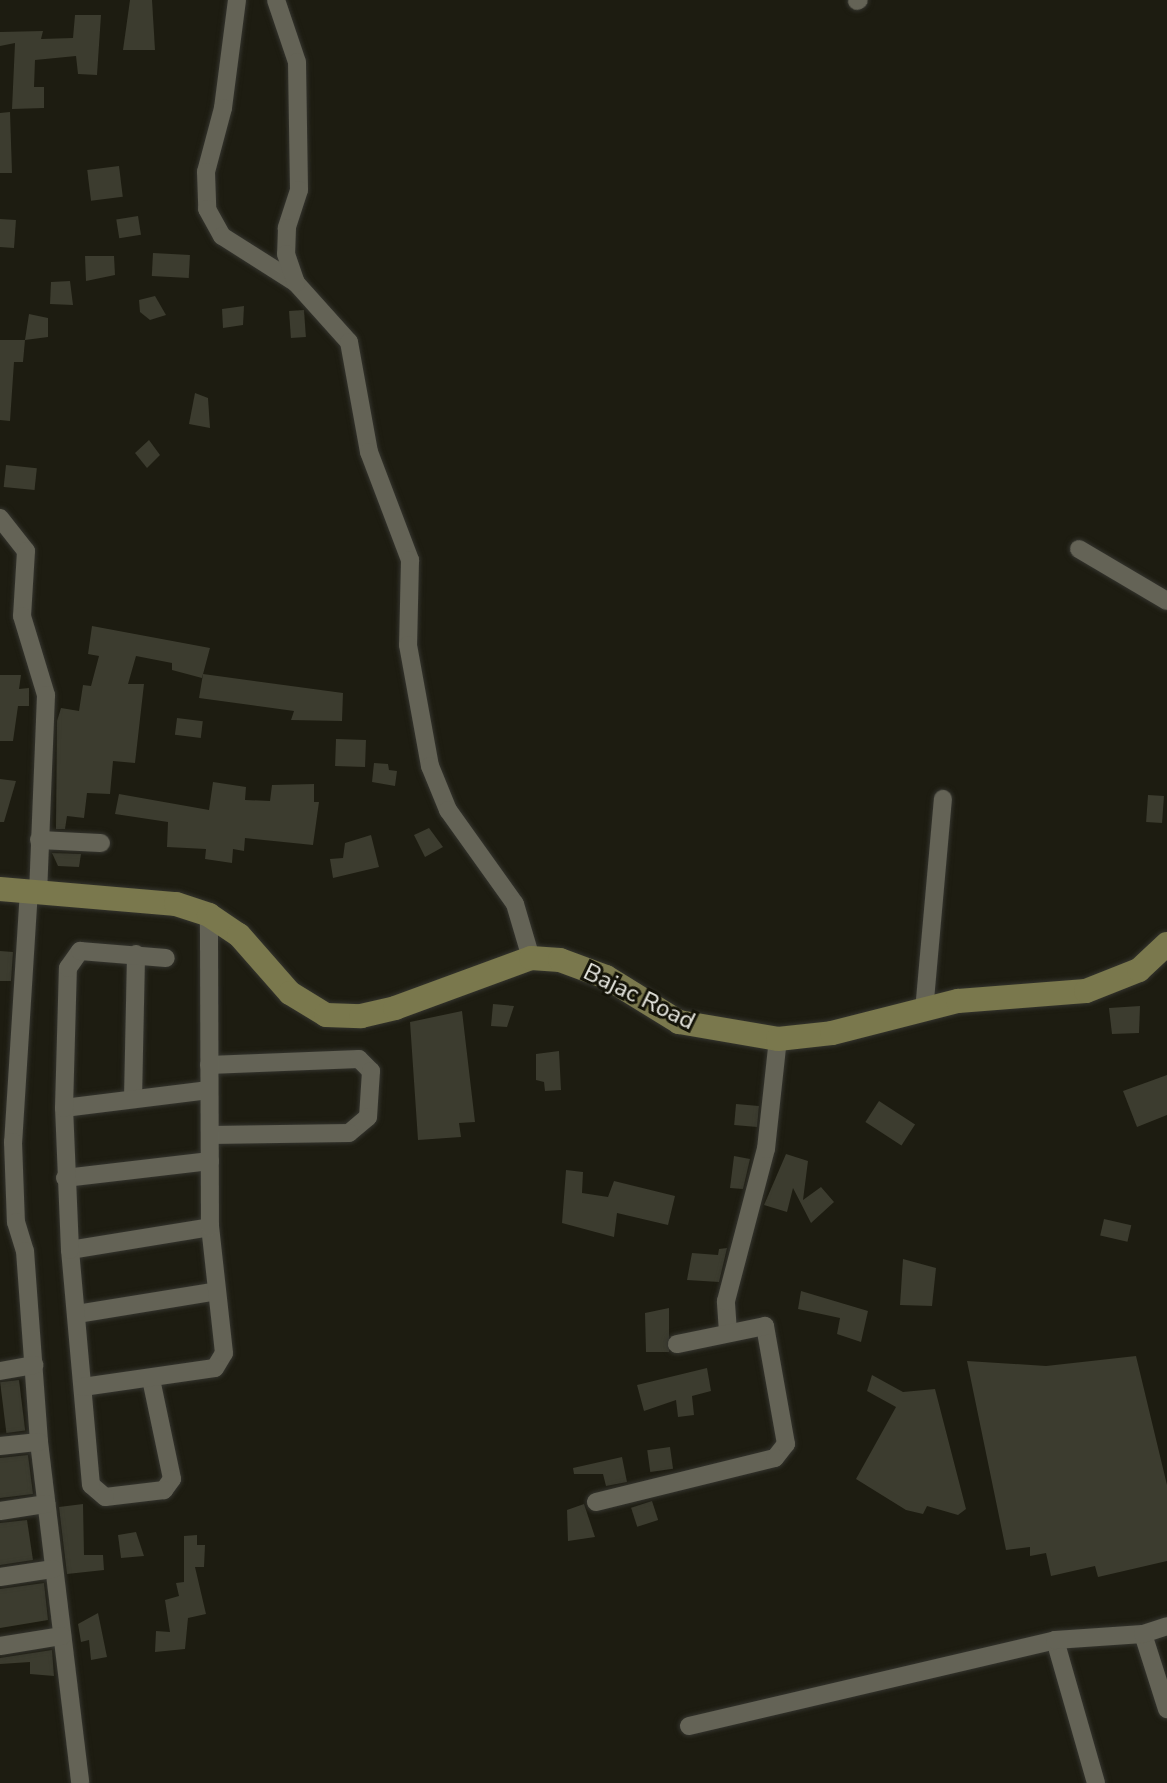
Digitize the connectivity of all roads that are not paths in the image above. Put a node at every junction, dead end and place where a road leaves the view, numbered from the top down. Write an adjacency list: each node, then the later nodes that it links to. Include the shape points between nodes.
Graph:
1 (237, 0): 3 (street, via 223,108 206,172 207,209 222,236)
2 (276, 0): 3 (street, via 297,62 299,190 287,228 286,254)
3 (296, 283): 16 (street, via 349,342 369,452 410,560 408,645 430,766 448,810 515,904)
4 (0, 518): 8 (street, via 26,551 22,616 46,695)
5 (1079, 549): 6 (street)
6 (1167, 601)
7 (943, 799): 17 (street)
8 (39, 840): 9 (street); 11 (street)
9 (101, 843)
10 (0, 889): 11 (street, Bajac Road)
11 (33, 891): 12 (street, Bajac Road, via 176,904); 32 (street, via 13,1142 16,1222 25,1251)
12 (209, 915): 16 (street, Bajac Road, via 239,935 290,993 326,1015 361,1016 395,1008); 19 (street)
13 (1167, 944): 17 (street, Bajac Road, via 1139,970 1086,991 958,1001)
14 (136, 954): 15 (street); 21 (street); 22 (street, via 88,951 73,957)
15 (166, 958)
16 (531, 958): 18 (street, Bajac Road, via 560,960 606,977 679,1022)
17 (924, 1011): 18 (street, Bajac Road, via 832,1033)
18 (778, 1039): 30 (street, via 766,1149 726,1301)
19 (209, 1065): 20 (street); 23 (street, via 359,1059 371,1071 368,1117 349,1133)
20 (209, 1090): 21 (street); 23 (street)
21 (133, 1099): 22 (street)
22 (64, 1108): 25 (street)
23 (210, 1135): 24 (street)
24 (210, 1161): 25 (street); 26 (street)
25 (65, 1178): 27 (street)
26 (210, 1227): 27 (street); 28 (street)
27 (70, 1250): 29 (street)
28 (217, 1291): 29 (street); 34 (street, via 221,1361 215,1368)
29 (77, 1314): 35 (street)
30 (728, 1332): 31 (street); 38 (street, via 765,1326 786,1444 781,1452)
31 (677, 1344)
32 (34, 1365): 33 (street); 36 (street)
33 (0, 1371)
34 (151, 1379): 35 (street); 35 (street, via 172,1479 164,1490 105,1497 91,1485)
35 (83, 1387)
36 (39, 1442): 37 (street); 39 (street)
37 (0, 1446)
38 (596, 1502)
39 (46, 1504): 40 (street); 41 (street)
40 (0, 1511)
41 (53, 1569): 42 (street); 45 (street)
42 (0, 1577)
43 (1167, 1626): 44 (street)
44 (1143, 1634): 46 (street); 48 (street)
45 (62, 1636): 47 (street); 50 (street)
46 (1055, 1640): 49 (street); 51 (street)
47 (0, 1646)
48 (1167, 1709)
49 (689, 1726)
50 (80, 1783)
51 (1096, 1783)

